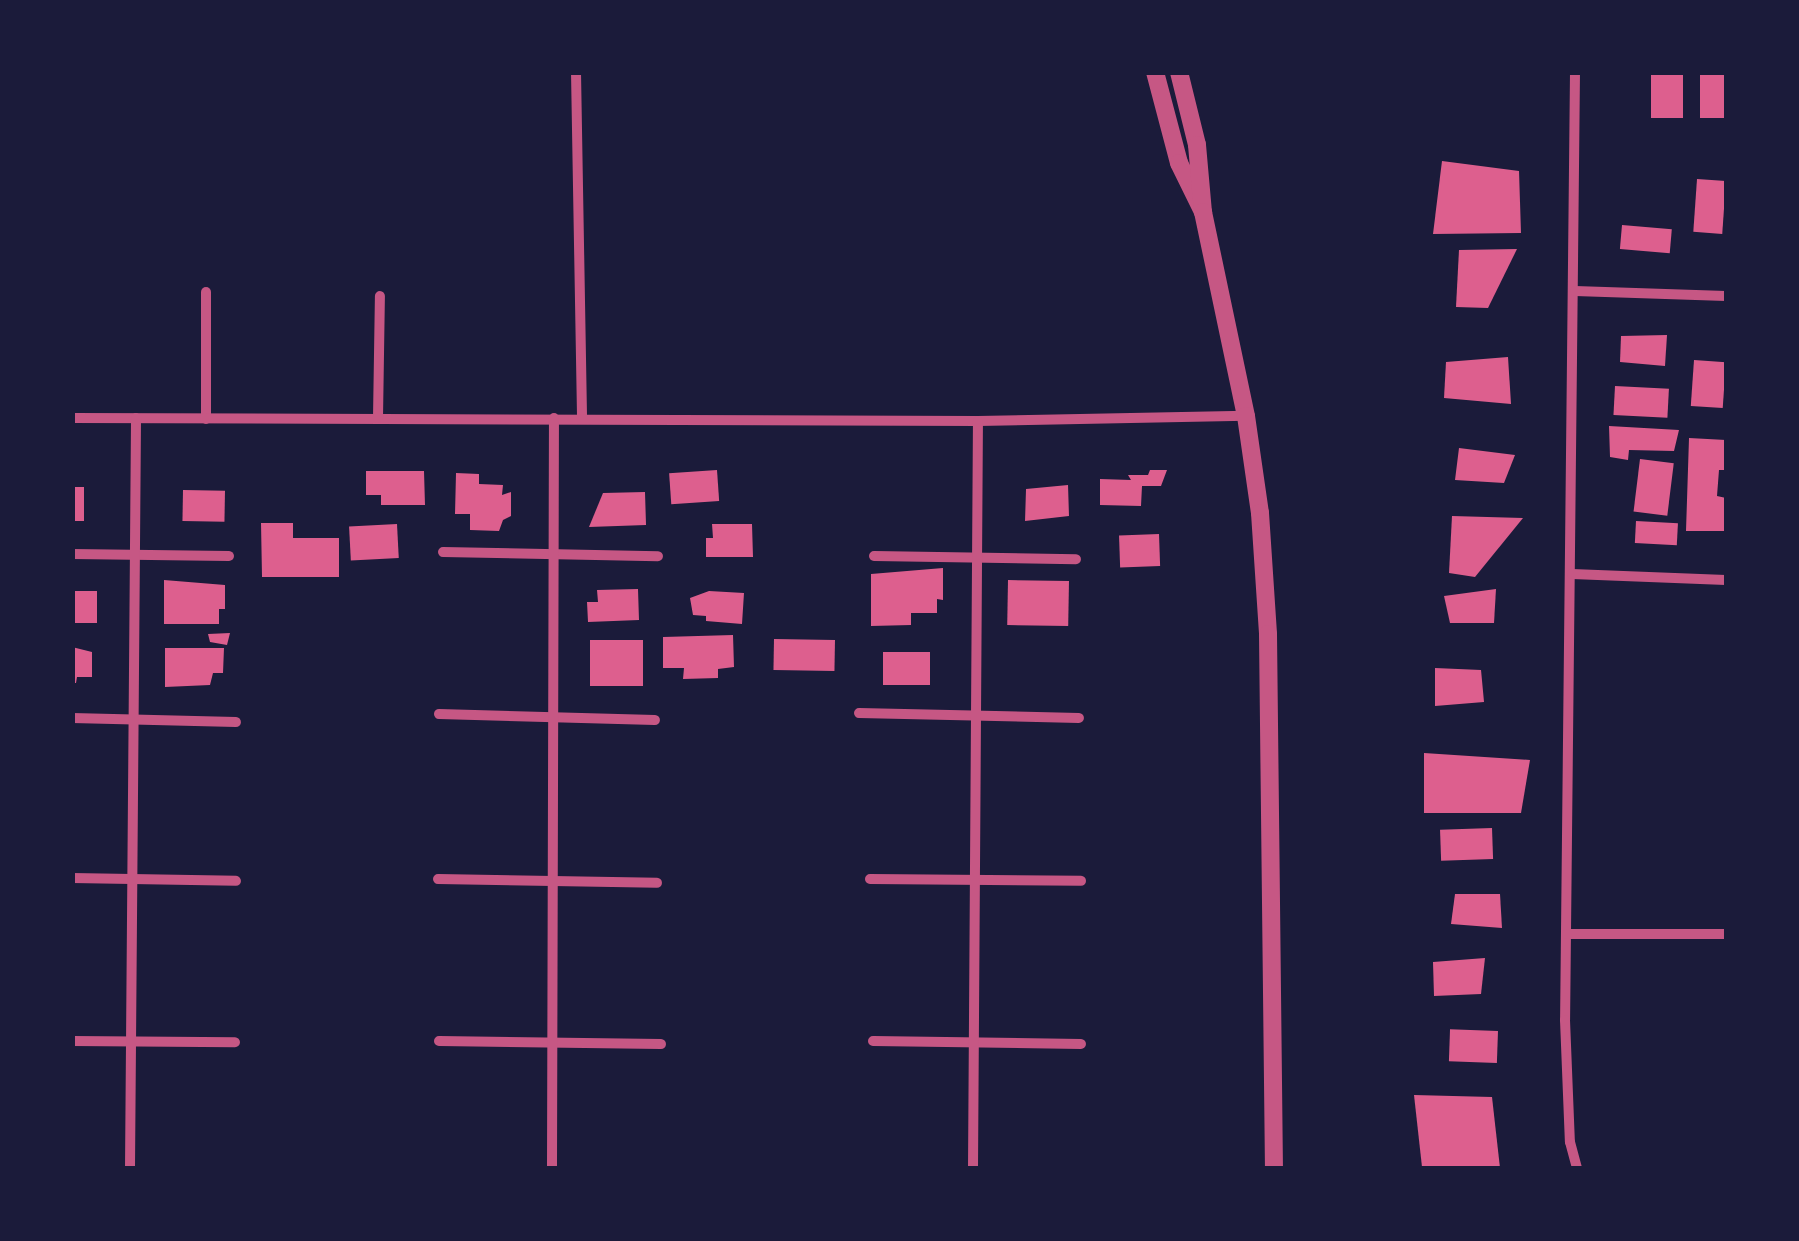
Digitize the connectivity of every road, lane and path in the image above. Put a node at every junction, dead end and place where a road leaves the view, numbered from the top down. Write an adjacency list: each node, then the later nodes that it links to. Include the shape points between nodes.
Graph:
1 (576, 72): 16 (street)
2 (1155, 72): 5 (street, via 1180,162)
3 (1179, 72): 5 (street, via 1197,145)
4 (1575, 72): 6 (street)
5 (1203, 212): 10 (street)
6 (1575, 290): 9 (street); 27 (street)
7 (206, 292): 13 (street)
8 (380, 296): 14 (street)
9 (1726, 296)
10 (1246, 416): 17 (street); 61 (street, via 1268,634)
11 (72, 418): 12 (street)
12 (136, 418): 13 (street); 18 (street)
13 (206, 418): 14 (street)
14 (378, 418): 15 (street)
15 (554, 418): 16 (street); 21 (street)
16 (582, 418): 17 (street)
17 (978, 422): 25 (street)
18 (135, 552): 20 (street); 22 (street); 33 (street)
19 (443, 552): 21 (street)
20 (72, 554)
21 (554, 554): 23 (street); 34 (street)
22 (229, 556)
23 (658, 556)
24 (874, 556): 25 (street)
25 (978, 556): 26 (street); 31 (street)
26 (1076, 559)
27 (1572, 574): 28 (street); 47 (street)
28 (1726, 580)
29 (859, 713): 31 (street)
30 (439, 714): 34 (street)
31 (977, 717): 35 (street); 43 (street)
32 (72, 718): 33 (street)
33 (134, 718): 37 (street); 40 (street)
34 (553, 718): 36 (street); 44 (street)
35 (1079, 718)
36 (654, 720)
37 (236, 722)
38 (72, 878): 40 (street)
39 (870, 878): 43 (street)
40 (132, 879): 42 (street); 49 (street)
41 (438, 879): 44 (street)
42 (236, 880)
43 (976, 880): 45 (street); 54 (street)
44 (553, 881): 46 (street); 50 (street)
45 (1081, 881)
46 (656, 884)
47 (1567, 934): 48 (street); 62 (street)
48 (1726, 934)
49 (131, 1040): 51 (street); 55 (street); 58 (street)
50 (552, 1040): 52 (street); 56 (street); 59 (street)
51 (72, 1041)
52 (440, 1041)
53 (873, 1041): 54 (street)
54 (976, 1041): 57 (street); 60 (street)
55 (235, 1042)
56 (662, 1044)
57 (1080, 1044)
58 (130, 1168)
59 (552, 1168)
60 (973, 1168)
61 (1274, 1168)
62 (1576, 1168)

